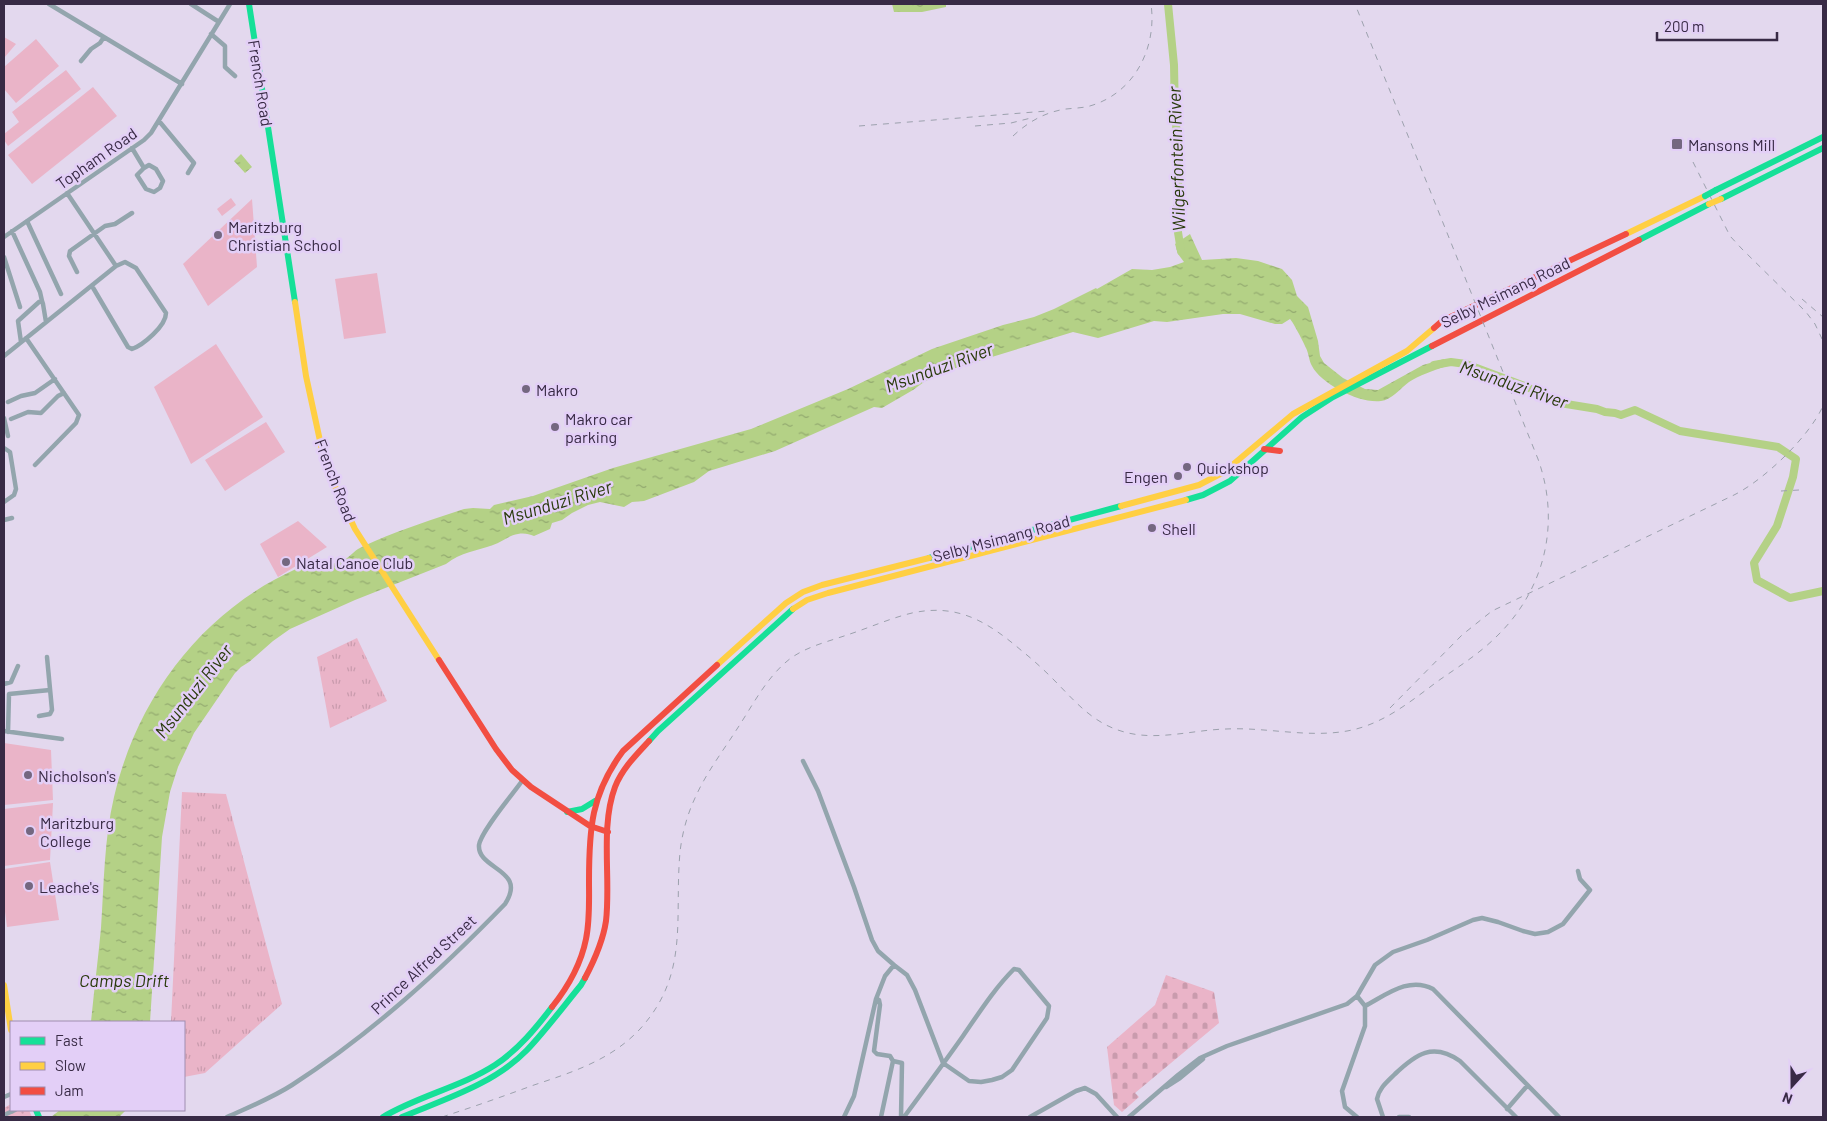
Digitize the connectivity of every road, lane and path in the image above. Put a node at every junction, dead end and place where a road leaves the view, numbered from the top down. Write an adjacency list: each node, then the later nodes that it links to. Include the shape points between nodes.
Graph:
1 (49, 4): 7 (street)
2 (192, 4): 5 (street)
3 (230, 4): 5 (street, Topham Road)
4 (248, 5): 59 (main road, French Road, via 306,376 314,420 332,480 355,529 399,599 496,749)
5 (219, 22): 6 (street, Topham Road)
6 (211, 34): 9 (street, via 225,46 225,67); 10 (street, Topham Road)
7 (104, 37): 8 (street); 10 (street)
8 (81, 61)
9 (235, 76)
10 (182, 84): 11 (street, Topham Road)
11 (159, 121): 13 (street, Topham Road, via 151,133); 16 (street, via 194,163)
12 (1823, 137): 35 (main road, Selby Msimang Road, bridge, via 1442,321 1406,351)
13 (132, 148): 15 (street); 17 (street, Topham Road)
14 (1823, 148): 35 (main road, Selby Msimang Road, bridge)
15 (144, 168): 15 (street, via 153,167 164,181 154,192 146,188 138,176)
16 (188, 173)
17 (67, 193): 19 (street, Topham Road); 21 (street)
18 (132, 213): 21 (street)
19 (27, 221): 20 (street, Topham Road); 27 (street)
20 (12, 232): 22 (street, Topham Road); 28 (street)
21 (94, 234): 24 (street); 25 (street, via 70,251 69,256)
22 (4, 237)
23 (4, 257): 29 (street)
24 (116, 266): 26 (street); 26 (street, via 125,262 136,268 166,315 162,326 138,346 132,349 128,346)
25 (77, 272)
26 (92, 286): 30 (street)
27 (61, 294)
28 (42, 302): 30 (street); 32 (street, via 18,321)
29 (20, 308)
30 (46, 322): 31 (street)
31 (26, 338): 32 (street); 34 (street)
32 (21, 342): 33 (street)
33 (4, 356)
34 (55, 379): 36 (street); 38 (street, via 32,394)
35 (1359, 381): 37 (main road, Selby Msimang Road)
36 (64, 393): 40 (street, via 42,413 28,412); 47 (street, via 78,413 78,420)
37 (1330, 395): 41 (main road, Selby Msimang Road); 42 (main road, Selby Msimang Road, via 1292,414)
38 (8, 402)
39 (4, 418): 43 (street)
40 (11, 419)
41 (1290, 426): 42 (main road, via 1273,436); 45 (main road, Selby Msimang Road)
42 (1267, 435): 60 (main road, Selby Msimang Road, via 1224,472 1193,487 803,592 780,608 623,751 607,772)
43 (8, 436)
44 (4, 448): 48 (street, via 10,452 16,488 14,495)
45 (1264, 449): 46 (main road); 63 (main road, Selby Msimang Road, via 1230,481 1203,495 807,600 780,620 633,756 615,787)
46 (1280, 452)
47 (35, 464)
48 (4, 502)
49 (12, 518): 50 (street)
50 (4, 520)
51 (48, 657): 54 (street)
52 (18, 666): 53 (street, via 10,682)
53 (4, 684)
54 (50, 690): 55 (street, via 51,713); 56 (street, via 9,694)
55 (39, 716)
56 (6, 732): 57 (street)
57 (62, 739)
58 (803, 761): 65 (street, via 818,791 872,940)
59 (522, 781): 61 (main road, French Road); 76 (street, Prince Alfred Street, via 479,844 482,855 510,882 510,894 505,904 374,1027 293,1084)
60 (596, 800): 61 (main road, via 585,808); 62 (main road, Selby Msimang Road)
61 (567, 812): 62 (main road, French Road)
62 (590, 826): 63 (main road, French Road); 77 (main road, Selby Msimang Road, via 585,945 562,995 516,1048 493,1066)
63 (608, 832): 78 (main road, Selby Msimang Road, via 606,922 596,957 581,985 526,1051 502,1071 478,1085)
64 (1578, 871): 67 (street, via 1580,879 1590,890 1563,924 1535,934 1482,918 1473,920 1393,952 1375,966)
65 (894, 965): 68 (street, via 885,976); 72 (street, via 907,975 916,990)
66 (4, 985): 70 (main road)
67 (1357, 996): 69 (street); 83 (street, via 1342,1006 1227,1046 1192,1063)
68 (876, 998): 71 (street, via 880,1005 874,1051 890,1056); 79 (street, via 854,1096)
69 (1365, 1006): 73 (street, via 1407,984 1427,986); 84 (street, via 1365,1026 1342,1091 1345,1107)
70 (10, 1024)
71 (893, 1061): 80 (street); 81 (street, via 902,1063)
72 (943, 1063): 72 (street, via 1014,969 1022,972 1049,1006 1047,1018 1008,1074 974,1082 964,1079); 81 (street)
73 (1527, 1086): 74 (street); 89 (street)
74 (1507, 1109): 85 (street, via 1460,1061 1444,1052 1427,1052 1411,1059 1380,1090 1378,1104); 88 (street)
75 (1114, 1116): 82 (street, via 1096,1094 1086,1088)
76 (227, 1117)
77 (383, 1117)
78 (402, 1117)
79 (844, 1117)
80 (881, 1117)
81 (903, 1117)
82 (1030, 1117)
83 (1128, 1117)
84 (1357, 1117)
85 (1382, 1117)
86 (1399, 1117): 87 (street)
87 (1409, 1117)
88 (1516, 1117)
89 (1559, 1117)

